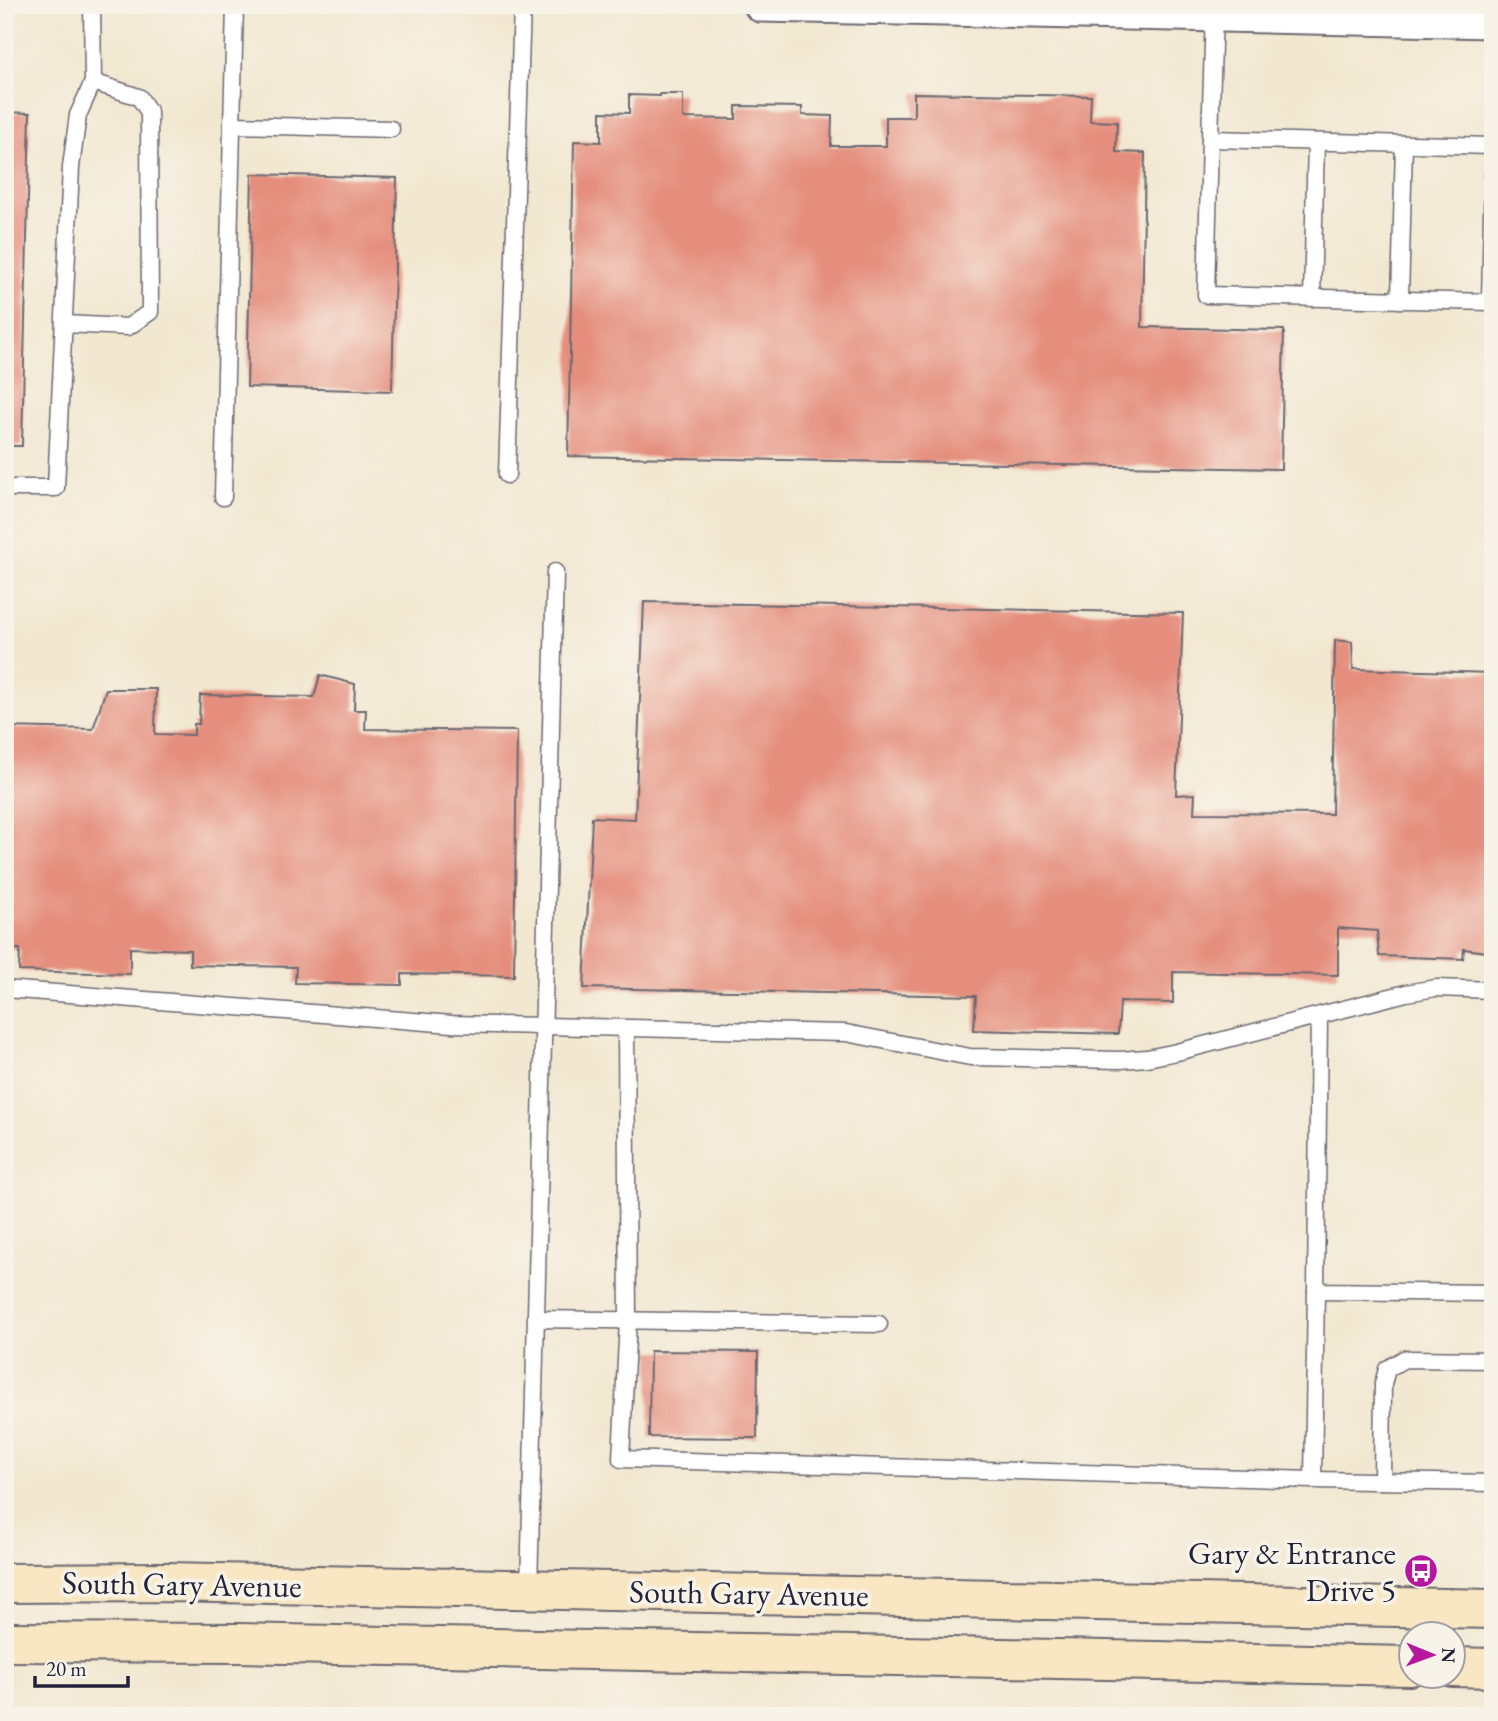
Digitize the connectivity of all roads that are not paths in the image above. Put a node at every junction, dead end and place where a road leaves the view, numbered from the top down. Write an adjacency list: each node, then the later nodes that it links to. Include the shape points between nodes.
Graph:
1 (92, 5): 8 (lane)
2 (235, 5): 9 (lane)
3 (522, 5): 19 (lane)
4 (761, 5): 5 (street)
5 (1214, 10): 6 (street); 11 (lane)
6 (1334, 11): 7 (street)
7 (1493, 21)
8 (93, 82): 18 (lane, via 78,115 71,167); 18 (lane, via 139,97 149,112 150,312 128,327)
9 (232, 125): 10 (lane); 21 (lane)
10 (391, 129)
11 (1209, 139): 12 (lane); 16 (lane, via 1206,295)
12 (1316, 142): 13 (lane); 16 (lane)
13 (1404, 144): 14 (lane); 17 (lane)
14 (1493, 146)
15 (1493, 172): 17 (lane, via 1490,302)
16 (1312, 298): 17 (lane)
17 (1400, 300)
18 (64, 324): 20 (lane, via 56,488)
19 (507, 475)
20 (5, 488)
21 (223, 497)
22 (555, 572): 26 (lane)
23 (5, 989): 26 (lane)
24 (1493, 990): 25 (lane, via 1436,988)
25 (1319, 1016): 27 (lane, via 1177,1052 1120,1060 970,1057 846,1033); 28 (lane)
26 (543, 1027): 27 (lane); 30 (lane)
27 (626, 1029): 31 (lane)
28 (1316, 1291): 29 (lane); 34 (lane)
29 (1493, 1293)
30 (537, 1319): 31 (lane); 38 (lane)
31 (628, 1320): 32 (lane); 34 (lane, via 621,1460)
32 (880, 1324)
33 (1493, 1360): 35 (lane, via 1404,1359 1387,1369)
34 (1313, 1480): 35 (lane)
35 (1382, 1481): 36 (lane)
36 (1493, 1483)
37 (5, 1583): 38 (main road, South Gary Avenue)
38 (529, 1589): 39 (main road, South Gary Avenue)
39 (1493, 1609)
40 (5, 1642): 41 (main road, South Gary Avenue)
41 (1396, 1666)
42 (1466, 1667): 43 (main road)
43 (1493, 1668)

